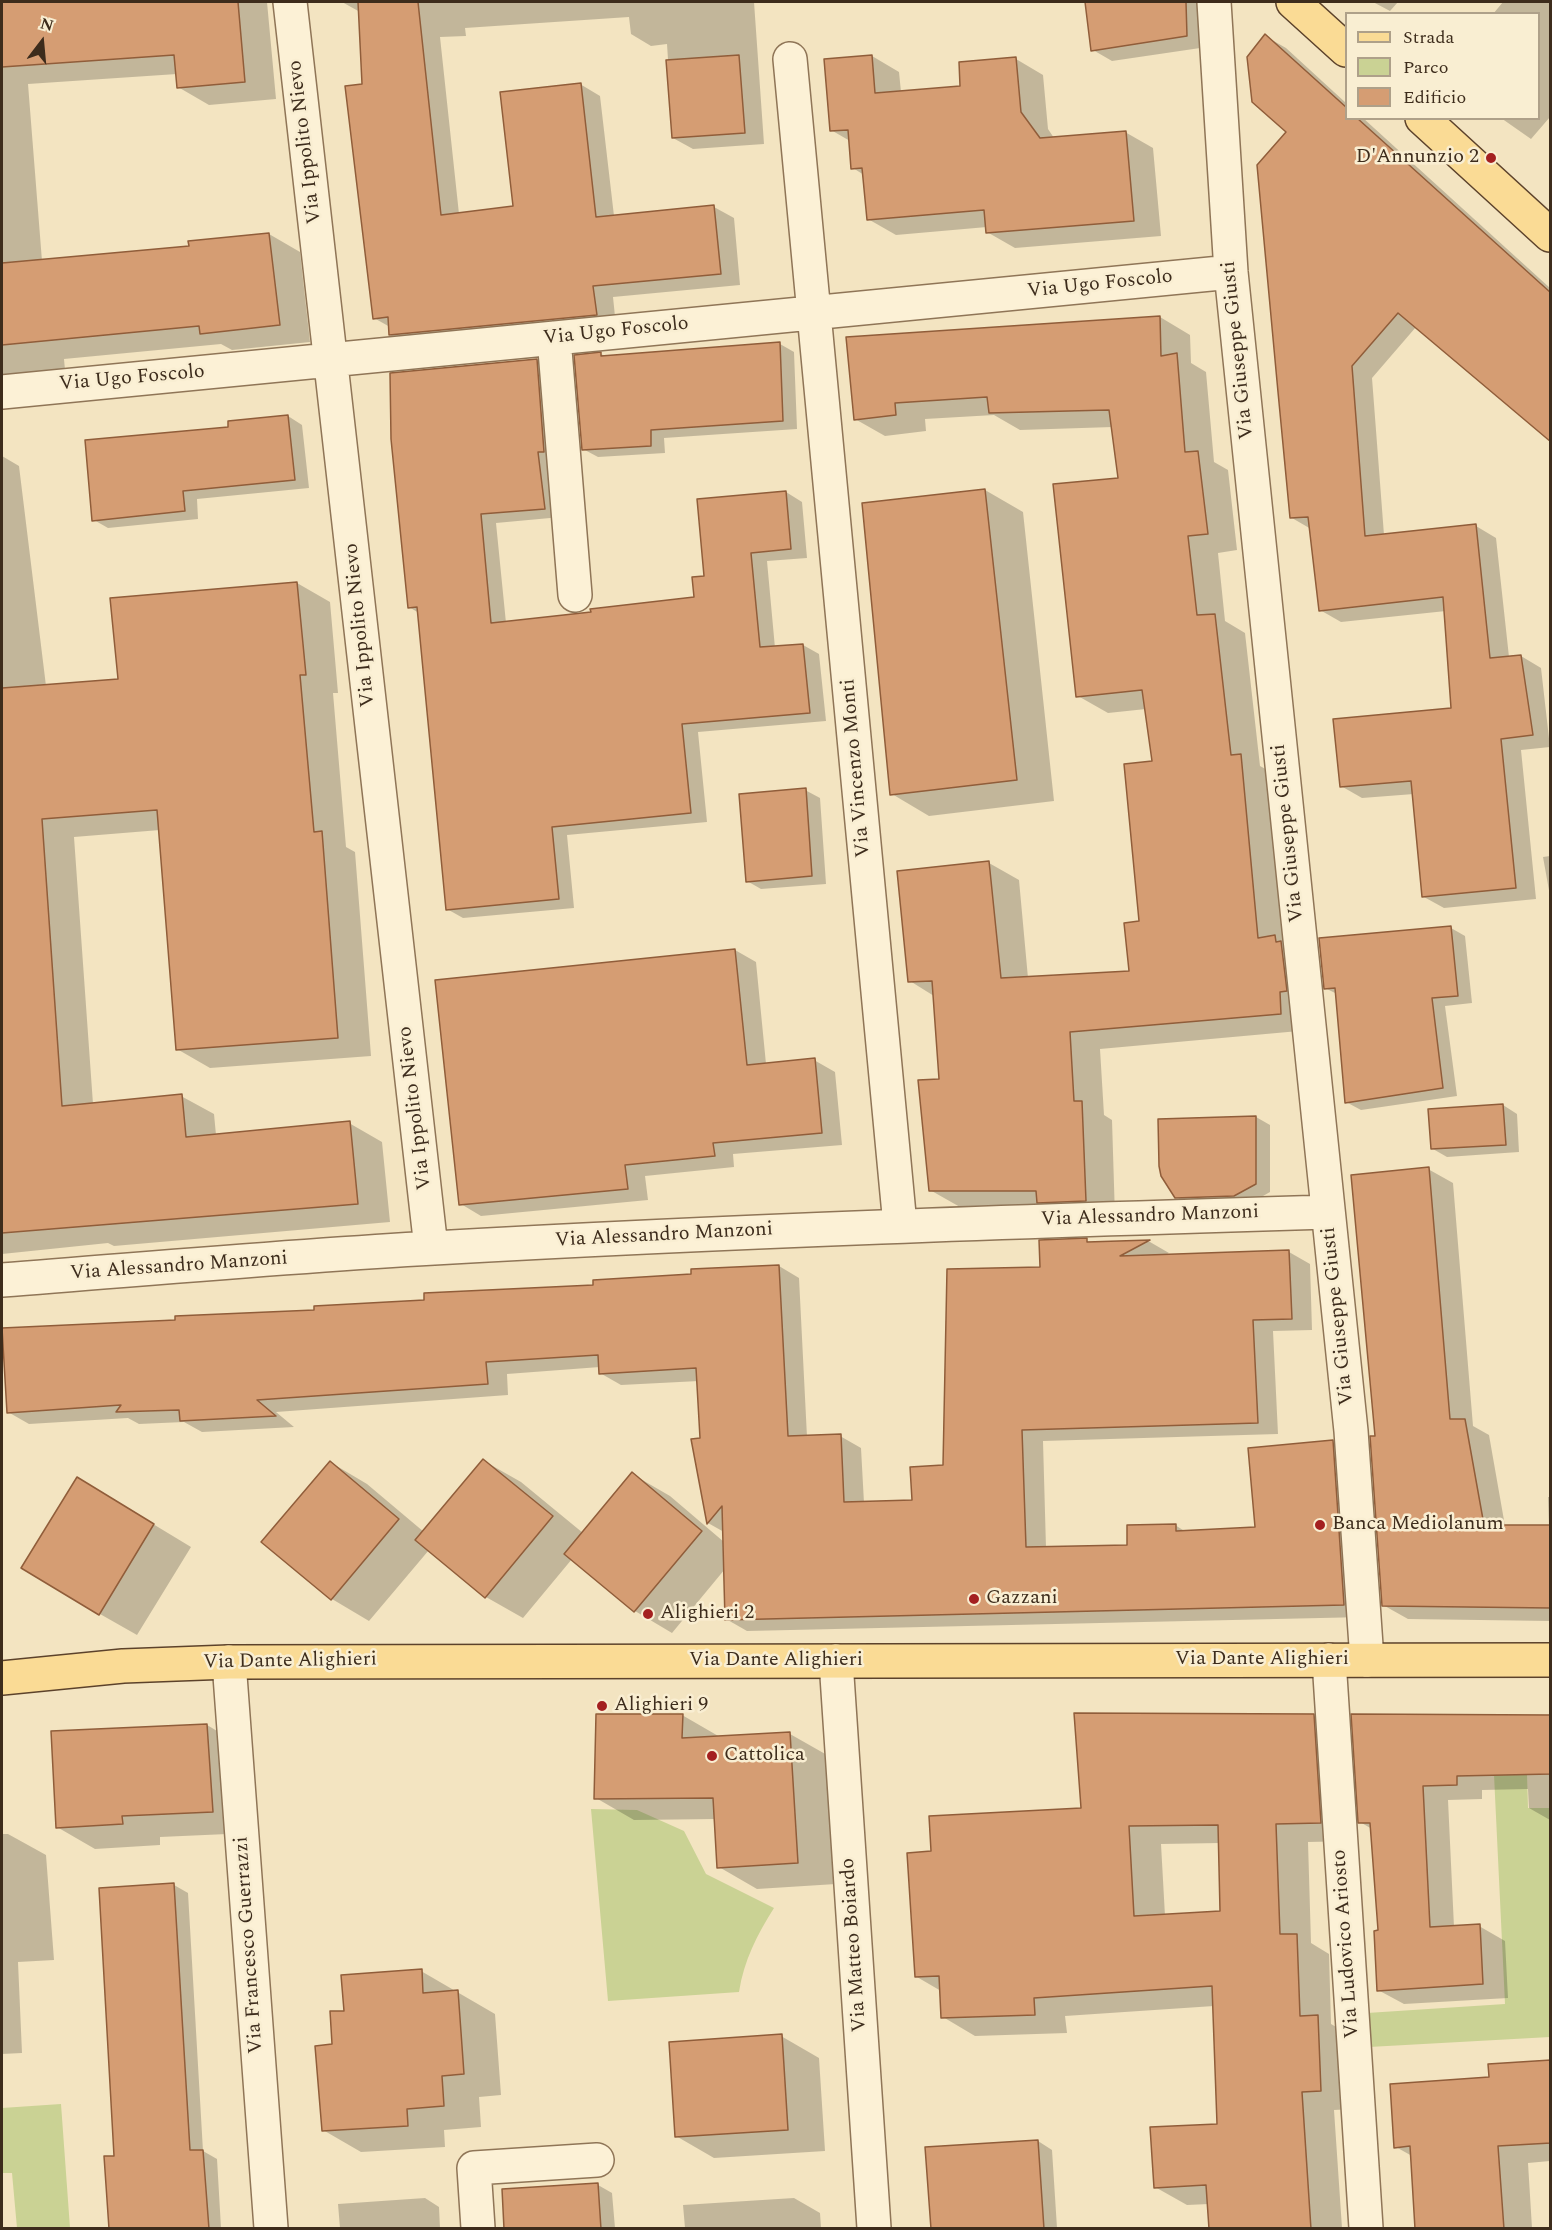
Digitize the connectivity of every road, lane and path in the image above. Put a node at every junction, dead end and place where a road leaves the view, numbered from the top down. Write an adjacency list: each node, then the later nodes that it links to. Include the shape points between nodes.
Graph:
1 (290, 2): 11 (street, Via Ippolito Nievo)
2 (1293, 2): 4 (main road)
3 (1215, 3): 8 (street, Via Giuseppe Giusti)
4 (1345, 48)
5 (790, 59): 9 (street, Via Vincenzo Monti)
6 (1424, 120): 7 (main road)
7 (1551, 235)
8 (1231, 272): 9 (street, Via Ugo Foscolo); 14 (street, Via Giuseppe Giusti)
9 (814, 312): 10 (street, Via Ugo Foscolo); 15 (street, Via Vincenzo Monti)
10 (554, 338): 11 (street, Via Ugo Foscolo); 13 (street)
11 (331, 360): 12 (street, Via Ugo Foscolo); 16 (street, Via Ippolito Nievo)
12 (2, 392)
13 (575, 596)
14 (1328, 1212): 15 (street, Via Alessandro Manzoni); 19 (street, Via Giuseppe Giusti, via 1351,1431)
15 (900, 1225): 16 (street, Via Alessandro Manzoni)
16 (431, 1248): 17 (street, Via Alessandro Manzoni)
17 (2, 1280)
18 (1329, 1660): 19 (main road, Via Dante Alighieri); 21 (main road, Via Dante Alighieri); 28 (street, Via Ludovico Ariosto)
19 (1367, 1660): 20 (main road, Via Dante Alighieri)
20 (1551, 1660)
21 (836, 1661): 22 (main road, Via Dante Alighieri); 27 (street, Via Matteo Boiardo)
22 (229, 1662): 23 (main road, Via Dante Alighieri, via 123,1666); 25 (street, Via Francesco Guerrazzi)
23 (2, 1678)
24 (597, 2160): 26 (street, via 474,2168)
25 (271, 2229)
26 (478, 2229)
27 (874, 2229)
28 (1366, 2229)

